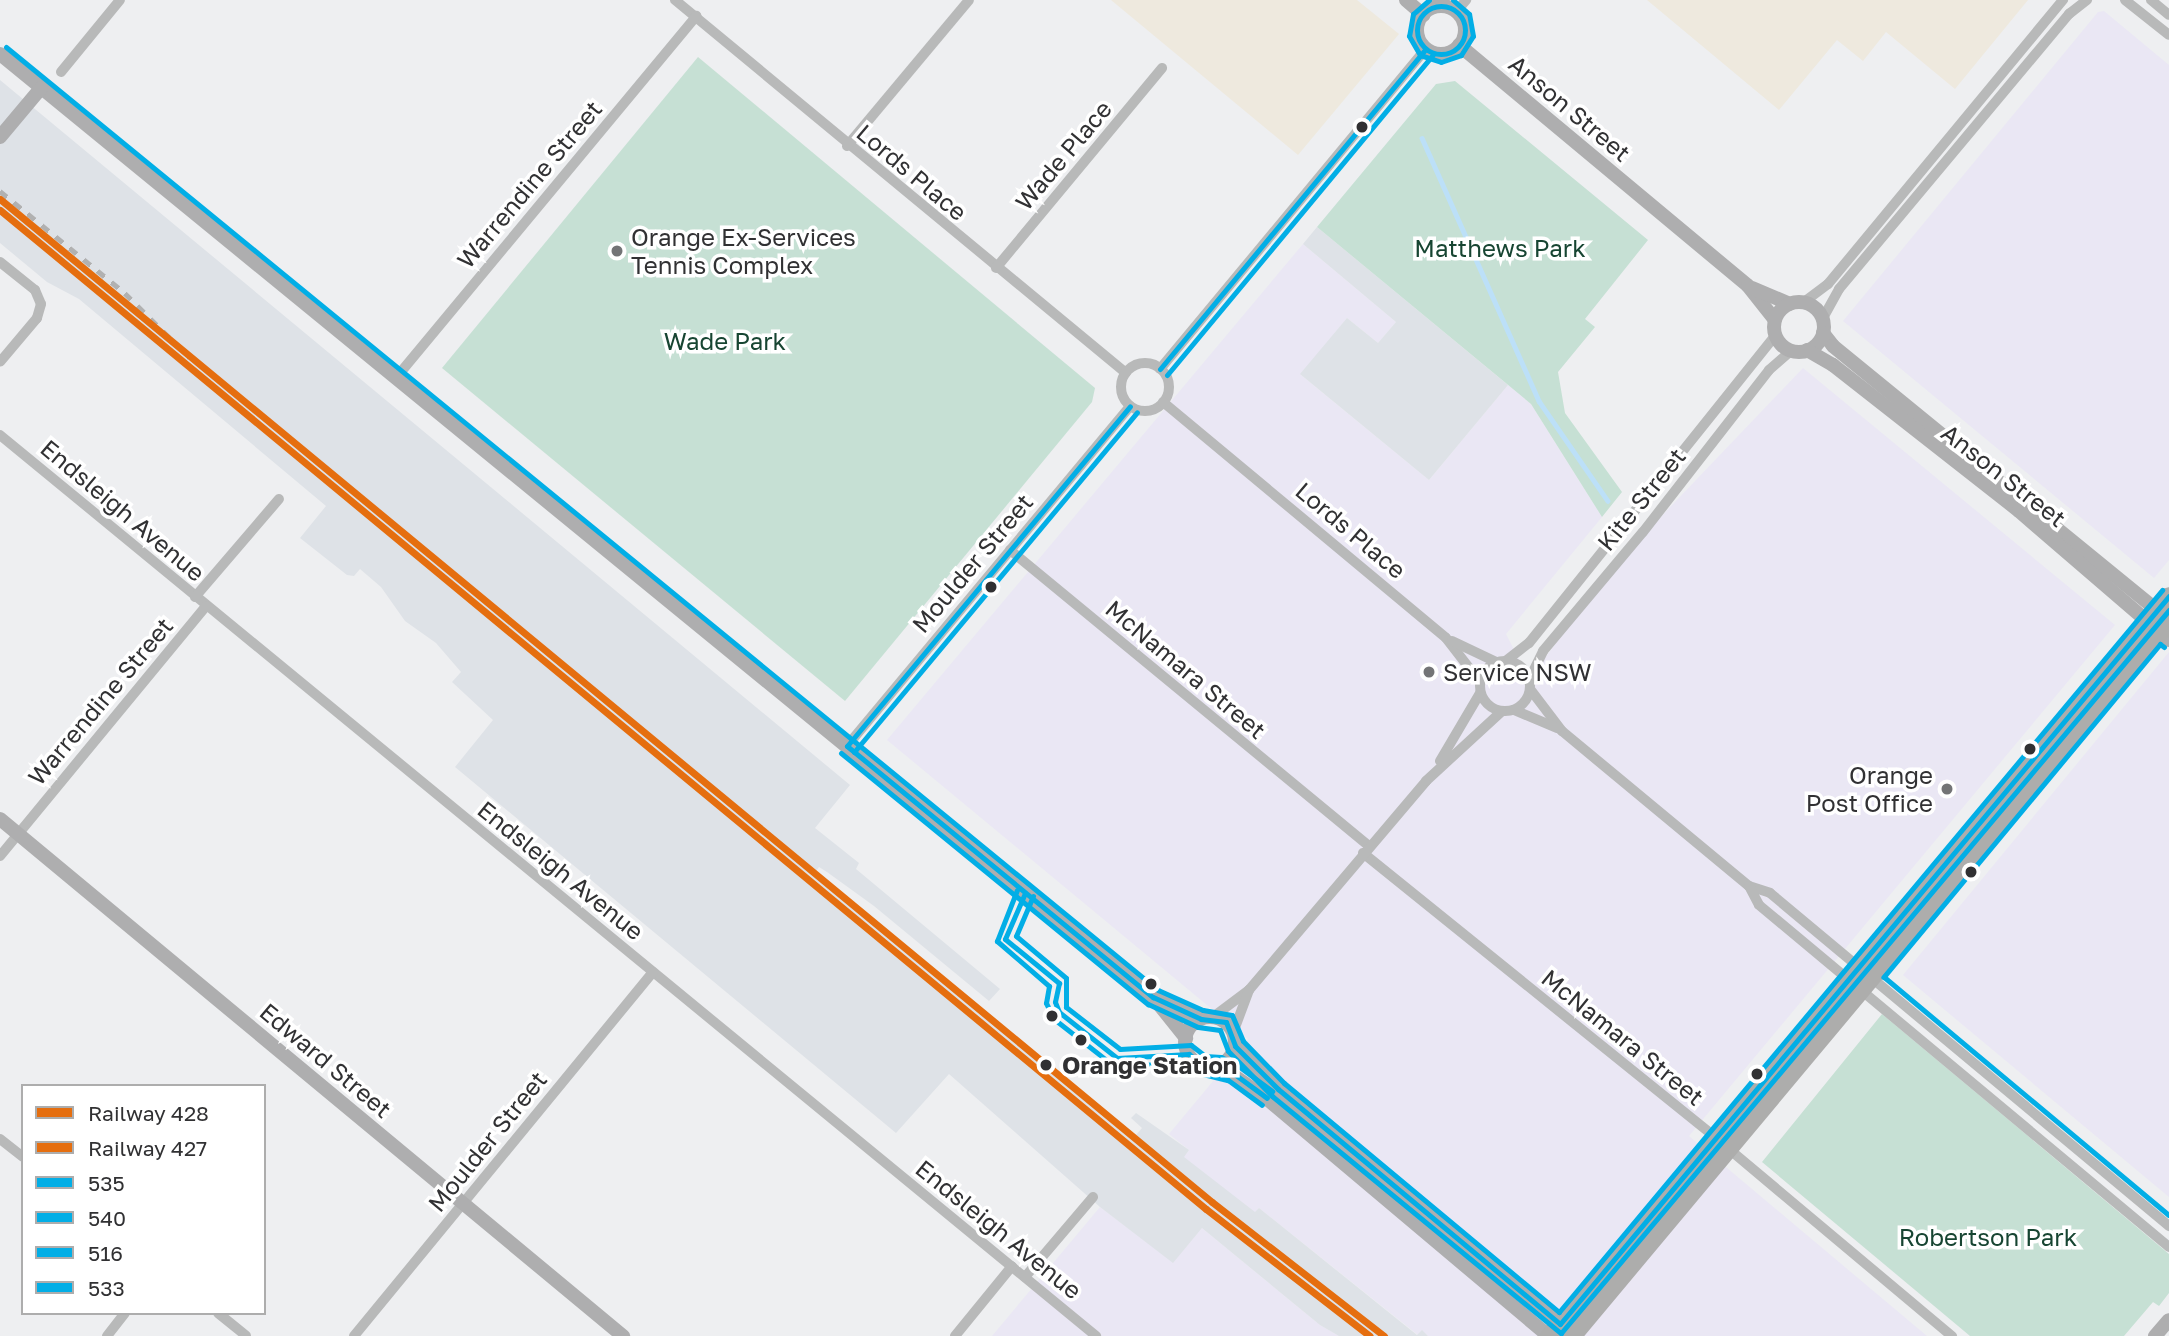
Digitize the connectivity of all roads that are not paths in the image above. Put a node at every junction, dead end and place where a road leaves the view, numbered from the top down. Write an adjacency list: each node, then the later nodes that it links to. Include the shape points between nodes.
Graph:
1 (120, 0): 19 (street)
2 (675, 0): 13 (street, Lords Place)
3 (968, 0): 22 (street)
4 (1406, 0): 11 (main road)
5 (1466, 0): 10 (street)
6 (2063, 0): 26 (street, via 1828,284)
7 (2087, 0): 27 (street, via 2069,14 1839,289)
8 (2125, 0): 14 (street)
9 (2151, 0): 12 (street)
10 (1456, 12): 11 (main road, via 1439,6); 15 (main road, via 1465,28)
11 (1423, 15): 16 (main road, via 1418,33)
12 (2169, 15)
13 (696, 16): 22 (street, Lords Place); 36 (street, Warrendine Street)
14 (2169, 35)
15 (1459, 45): 16 (main road, via 1443,54); 25 (main road, Anson Street)
16 (1426, 49): 34 (street)
17 (0, 54): 20 (main road)
18 (1163, 68): 24 (street, Wade Place)
19 (61, 72)
20 (41, 88): 21 (main road); 36 (main road)
21 (0, 137)
22 (847, 146): 24 (street, Lords Place)
23 (0, 262): 33 (street, via 35,290 41,304 37,318)
24 (996, 268): 35 (street, Lords Place)
25 (1748, 286): 26 (main road, Anson Street); 28 (main road, Anson Street)
26 (1797, 303): 27 (main road); 28 (main road)
27 (1823, 318): 29 (main road)
28 (1775, 320): 30 (main road)
29 (1824, 333): 31 (main road); 44 (main road, Anson Street, via 1833,346)
30 (1776, 335): 32 (main road); 46 (street, Kite Street, via 1529,643)
31 (1807, 350): 32 (main road); 44 (main road, Anson Street, via 1833,365)
32 (1792, 351): 47 (street, Kite Street, via 1769,370 1643,532 1542,650)
33 (0, 362)
34 (1160, 369): 35 (street, via 1142,364); 37 (street, via 1168,385)
35 (1126, 373): 38 (street, via 1121,390)
36 (395, 379): 52 (main road)
37 (1163, 402): 38 (street, via 1148,411); 45 (street, Lords Place)
38 (1130, 406): 41 (street, Moulder Street)
39 (0, 435): 42 (street, Endsleigh Avenue)
40 (279, 499): 42 (street, Warrendine Street)
41 (1010, 550): 52 (street, Moulder Street); 56 (street, McNamara Street)
42 (195, 597): 43 (street, Endsleigh Avenue)
43 (206, 606): 55 (street, Warrendine Street); 59 (street, Endsleigh Avenue)
44 (2163, 620): 60 (highway)
45 (1446, 638): 46 (street, Lords Place); 48 (street, Lords Place)
46 (1501, 661): 47 (street, via 1521,666); 48 (street)
47 (1530, 685): 49 (street); 51 (street)
48 (1480, 687): 50 (street, via 1488,705); 53 (street)
49 (1514, 710): 50 (street); 51 (street)
50 (1502, 711): 53 (street)
51 (1562, 731): 58 (street)
52 (846, 746): 62 (main road)
53 (1426, 781): 56 (street)
54 (0, 819): 55 (main road, Edward Street)
55 (18, 834): 57 (street, Warrendine Street); 71 (main road, Edward Street)
56 (1366, 850): 61 (street); 68 (street, McNamara Street)
57 (0, 856)
58 (1749, 886): 60 (street, via 1770,893); 60 (street, via 1759,905)
59 (653, 972): 71 (street, Moulder Street); 74 (street, Endsleigh Avenue)
60 (1860, 979): 68 (highway); 72 (street); 73 (street)
61 (1249, 990): 63 (street); 65 (street)
62 (1153, 997): 63 (main road); 64 (main road)
63 (1207, 1018): 64 (main road); 65 (main road, via 1226,1022)
64 (1186, 1038): 66 (main road, via 1194,1061)
65 (1234, 1039): 66 (main road, via 1229,1058); 79 (main road, via 1278,1089)
66 (1218, 1065): 79 (main road, via 1266,1098)
67 (0, 1139): 69 (street)
68 (1723, 1143): 79 (highway); 86 (street, McNamara Street)
69 (21, 1155)
70 (1093, 1197): 75 (street)
71 (462, 1204): 82 (street, Moulder Street); 83 (main road, Edward Street)
72 (2169, 1226)
73 (2169, 1247)
74 (1012, 1266): 75 (street, Endsleigh Avenue); 84 (street)
75 (1025, 1277): 85 (street, Endsleigh Avenue)
76 (123, 1315): 80 (street)
77 (220, 1315): 81 (street)
78 (2169, 1320): 87 (main road)
79 (1561, 1334)
80 (107, 1336)
81 (246, 1336)
82 (354, 1336)
83 (623, 1336)
84 (955, 1336)
85 (1096, 1336)
86 (1952, 1336)
87 (2155, 1336)

